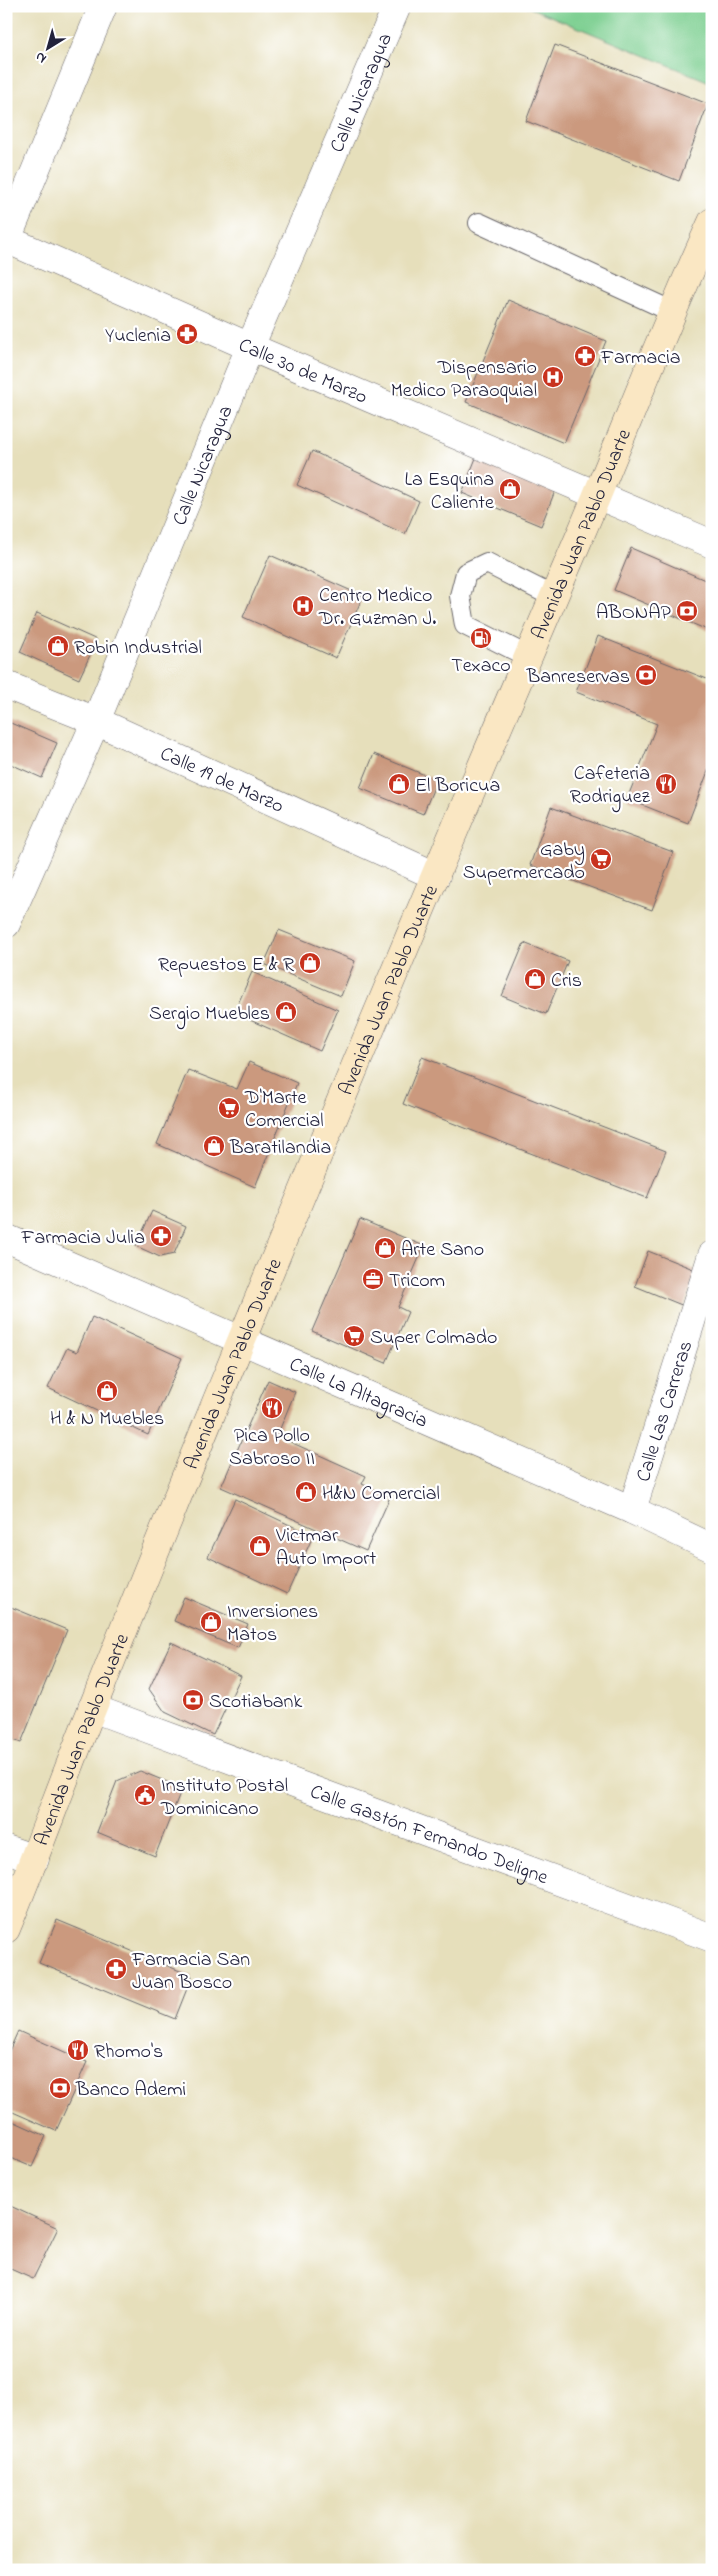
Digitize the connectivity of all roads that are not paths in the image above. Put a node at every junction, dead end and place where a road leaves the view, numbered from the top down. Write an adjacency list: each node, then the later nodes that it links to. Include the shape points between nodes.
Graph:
1 (103, 6): 5 (street)
2 (397, 6): 7 (street, Calle Nicaragua)
3 (712, 222): 6 (main road, Avenida Juan Pablo Duarte)
4 (479, 223): 6 (lane)
5 (7, 240): 7 (street, Calle 30 de Marzo)
6 (671, 311): 8 (main road, Avenida Juan Pablo Duarte)
7 (250, 347): 8 (street, Calle 30 de Marzo); 13 (street, Calle Nicaragua)
8 (597, 496): 9 (street, Calle 30 de Marzo); 10 (main road, Avenida Juan Pablo Duarte)
9 (712, 544)
10 (554, 597): 11 (main road, Avenida Juan Pablo Duarte); 11 (lane, via 487,563 466,573 460,596 465,625)
11 (527, 656): 14 (main road, Avenida Juan Pablo Duarte)
12 (6, 685): 13 (street, Calle 19 de Marzo)
13 (96, 721): 14 (street, Calle 19 de Marzo); 15 (street, Calle Nicaragua)
14 (436, 876): 18 (main road, Avenida Juan Pablo Duarte)
15 (6, 924)
16 (6, 1238): 18 (street, Calle La Altagracia)
17 (712, 1255): 19 (street, Calle Las Carreras)
18 (242, 1341): 19 (street, Calle La Altagracia); 21 (main road, Avenida Juan Pablo Duarte)
19 (632, 1510): 20 (street, Calle La Altagracia)
20 (712, 1548)
21 (92, 1708): 23 (main road, Avenida Juan Pablo Duarte); 25 (street, Calle Gastón Fernando Deligne)
22 (6, 1848): 23 (street)
23 (35, 1860): 24 (main road, Avenida Juan Pablo Duarte)
24 (6, 1929)
25 (712, 1938)

